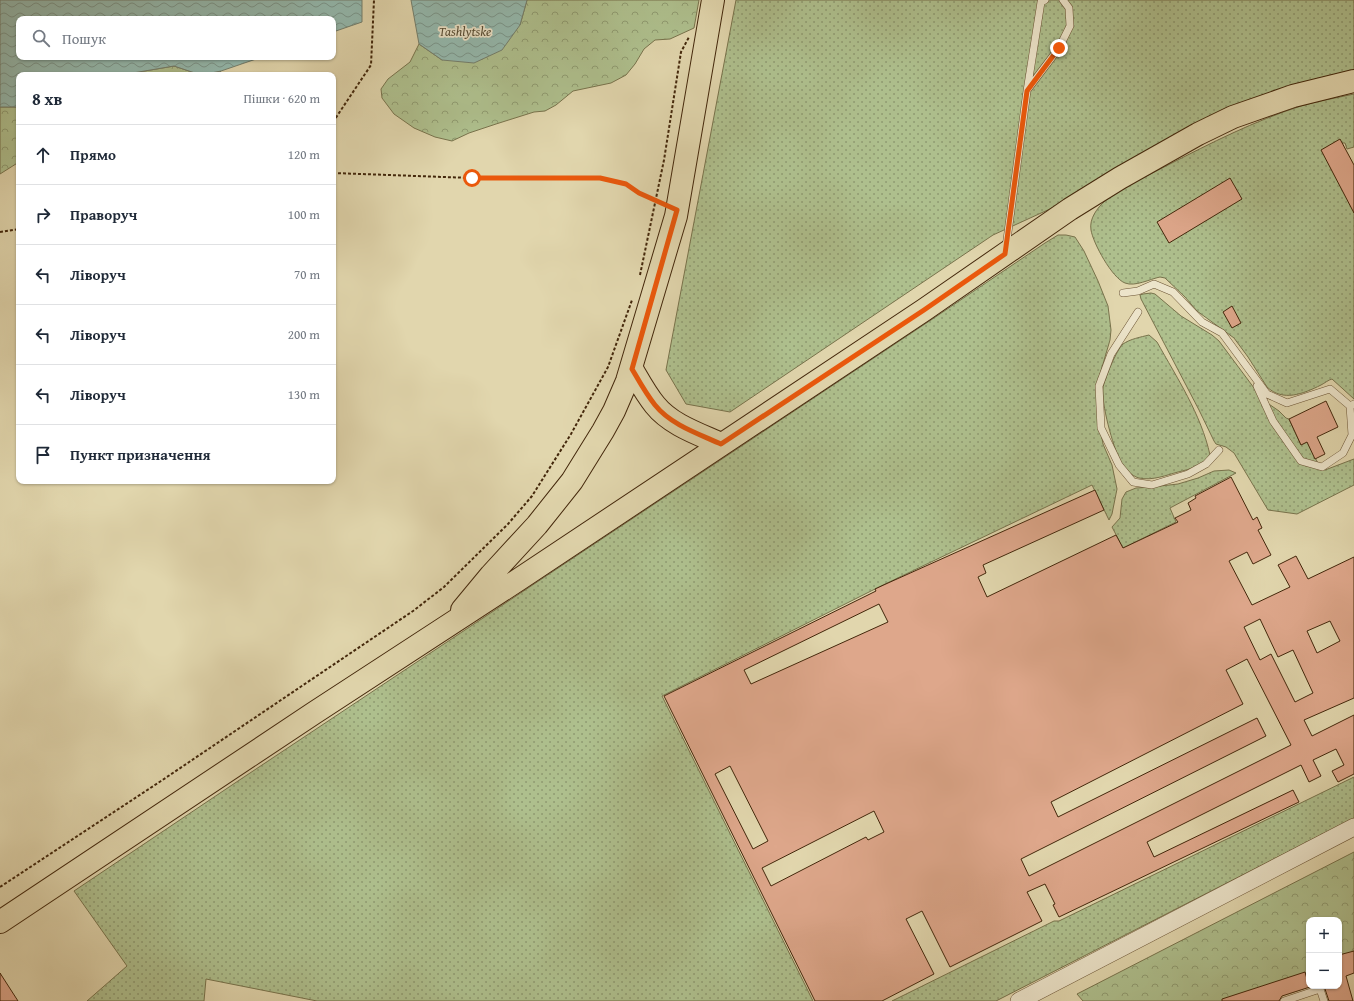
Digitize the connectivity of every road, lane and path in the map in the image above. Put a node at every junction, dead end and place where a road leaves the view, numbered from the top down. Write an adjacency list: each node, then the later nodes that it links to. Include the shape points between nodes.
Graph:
1 (374, 0): 8 (path, via 371,65)
2 (714, 0): 11 (main road)
3 (1045, 0): 7 (lane, via 1041,2)
4 (1062, 0): 7 (lane, via 1069,8 1070,26 1059,48)
5 (691, 34): 10 (path, via 681,52)
6 (1354, 81): 14 (main road, via 1293,96 1221,122 1154,157 1070,209)
7 (1027, 91): 14 (lane)
8 (336, 118)
9 (336, 173): 10 (path, via 472,178 600,178 626,184)
10 (655, 200): 11 (path); 15 (path)
11 (677, 210): 19 (main road)
12 (16, 229): 13 (path)
13 (0, 232)
14 (1005, 254): 22 (main road)
15 (639, 278)
16 (1123, 293): 20 (lane, via 1138,291 1154,284 1173,292 1202,322 1222,333)
17 (632, 300): 26 (path, via 608,367 572,434 532,496 508,524 444,587 400,620)
18 (1138, 312): 23 (lane, via 1111,354 1100,386 1101,428 1119,466 1133,482 1152,485 1188,474 1206,464)
19 (632, 369): 22 (main road, via 656,406 693,431); 24 (main road, via 609,420 572,481 537,525 481,586)
20 (1249, 370): 21 (lane, via 1267,394 1287,403 1330,389); 21 (lane, via 1273,421 1301,461 1322,467 1343,453 1352,435)
21 (1352, 405)
22 (721, 444): 24 (main road)
23 (1219, 450)
24 (451, 625): 27 (main road)
25 (1354, 827): 28 (street)
26 (0, 887)
27 (0, 922)
28 (1019, 1001)
29 (1284, 1001): 30 (lane, via 1320,989)
30 (1324, 1001)

